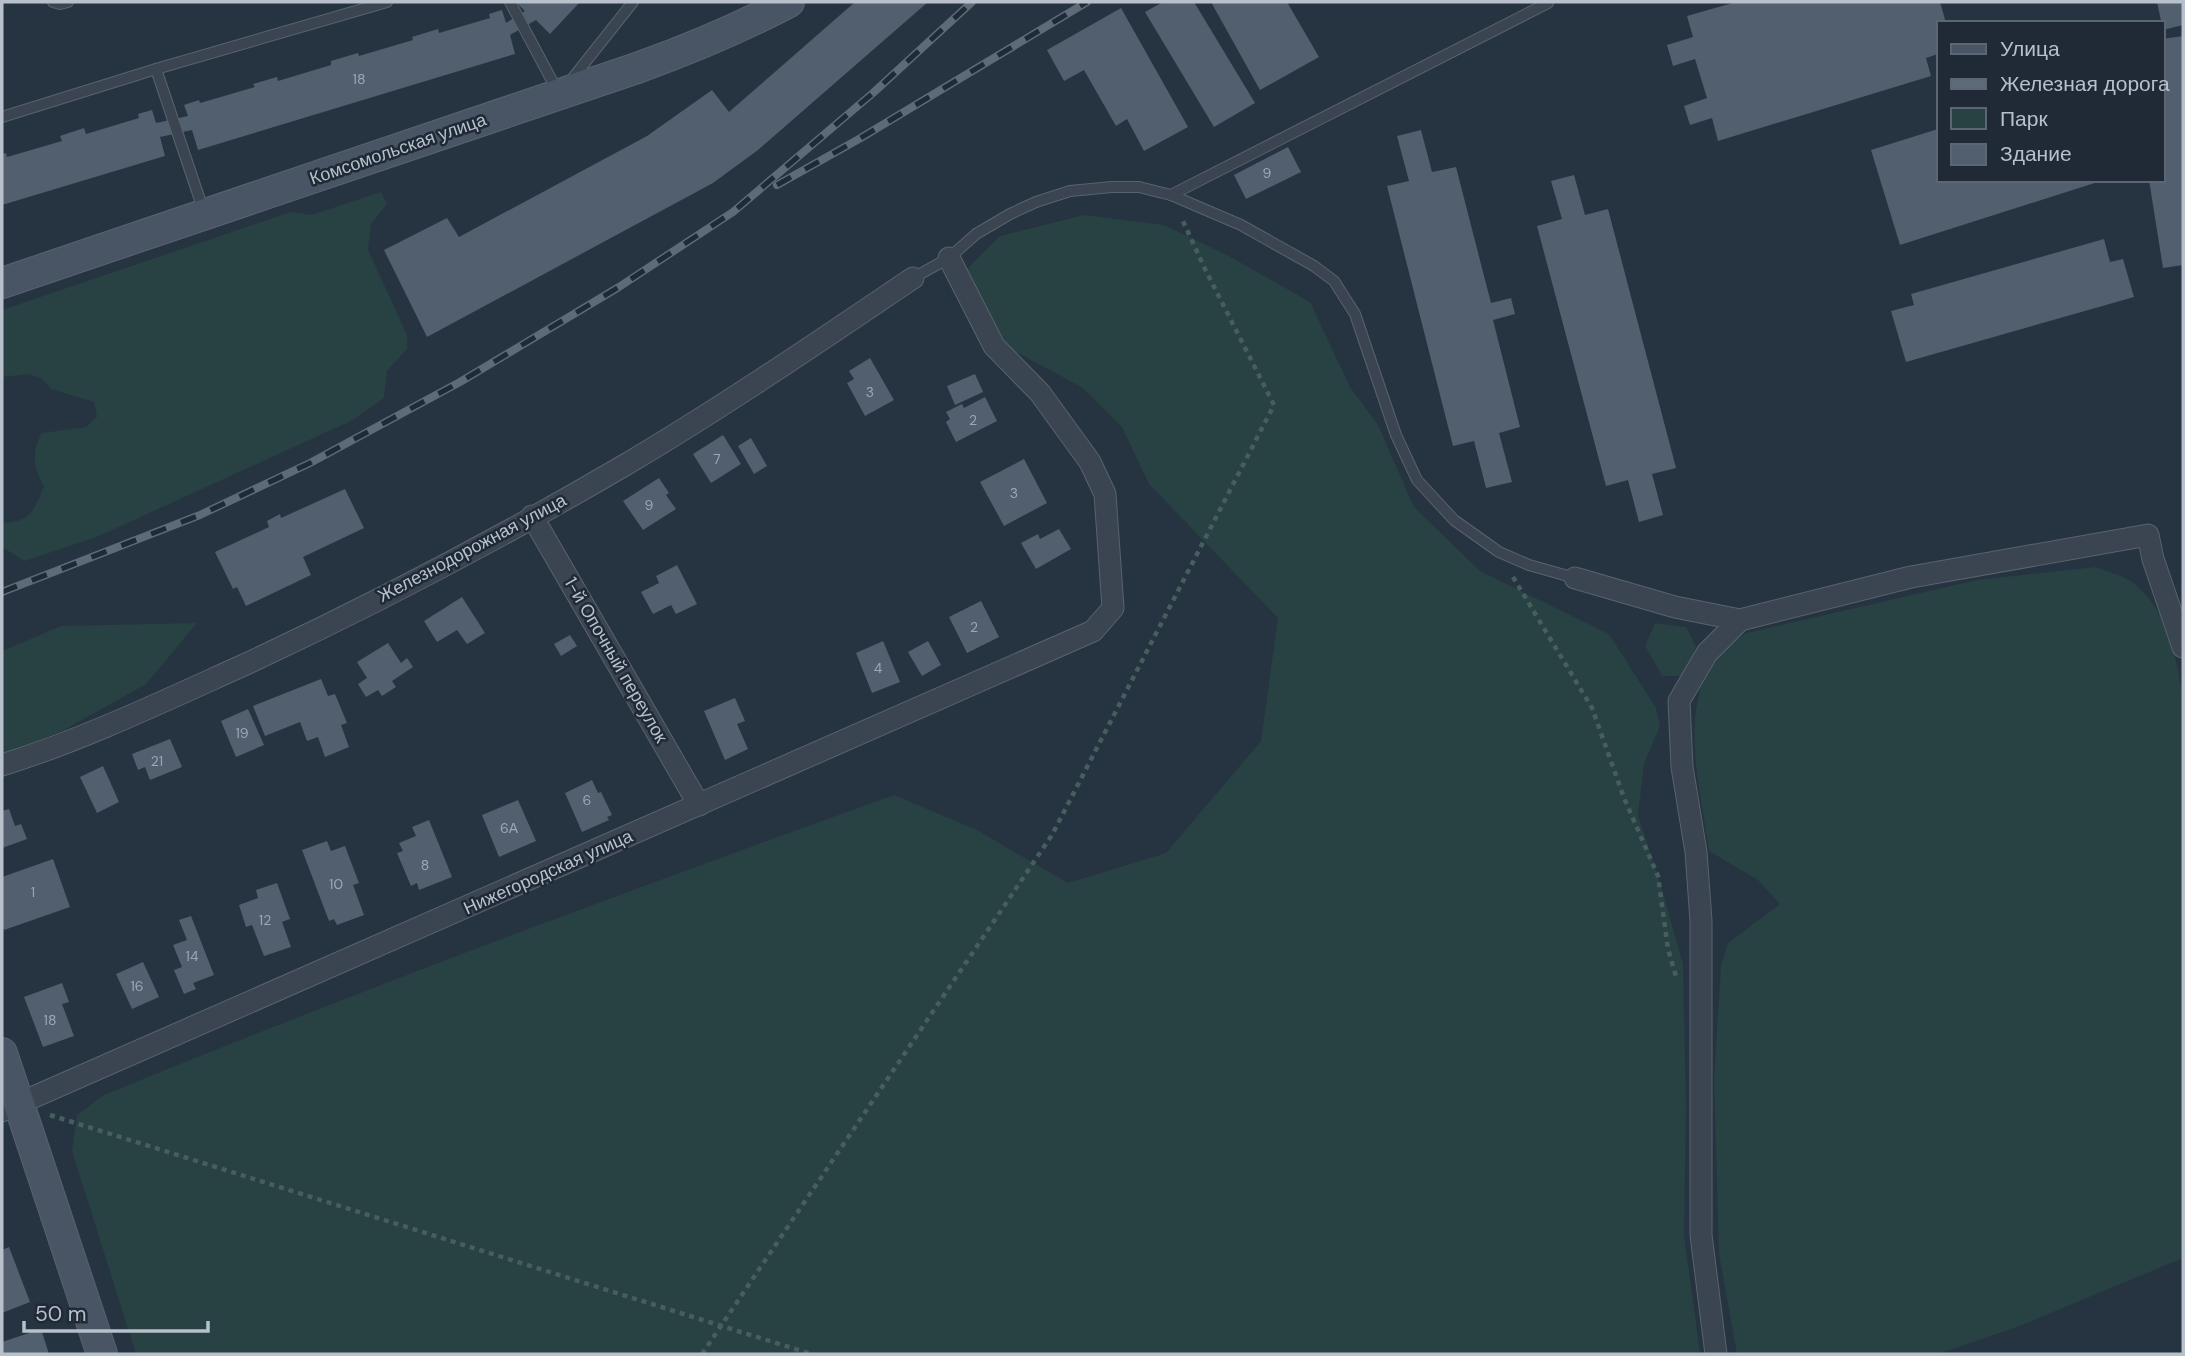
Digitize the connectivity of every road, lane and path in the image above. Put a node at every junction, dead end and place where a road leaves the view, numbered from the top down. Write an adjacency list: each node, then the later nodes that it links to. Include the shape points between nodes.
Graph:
1 (53, 2): 2 (lane)
2 (68, 2)
3 (387, 2): 8 (lane)
4 (510, 2): 9 (lane)
5 (633, 2): 9 (lane)
6 (789, 2): 9 (street, Комсомольская улица, via 701,45)
7 (1548, 3): 11 (lane)
8 (156, 69): 10 (lane); 12 (lane)
9 (560, 94): 12 (street, Комсомольская улица)
10 (2, 117)
11 (1171, 194): 13 (lane, via 1139,187 1070,191 1010,214 976,234); 17 (lane, via 1241,225 1334,281 1355,314 1396,435 1417,480 1454,520); 26 (path, via 1275,405 1052,835)
12 (204, 215): 15 (street, Комсомольская улица)
13 (949, 258): 14 (lane); 22 (street, Нижегородская улица, via 994,346 1040,393 1090,462 1105,494 1113,608 1094,631)
14 (913, 278): 16 (street, Железнодорожная улица, via 736,396)
15 (2, 283)
16 (532, 516): 21 (street, Железнодорожная улица, via 307,635 169,699); 22 (street, 1-й Опочный переулок)
17 (1499, 552): 18 (lane); 23 (path, via 1592,708 1658,876 1668,949)
18 (1575, 578): 19 (street)
19 (1740, 620): 20 (street, via 1911,577 2148,535); 30 (street, via 1707,653 1679,701 1682,767 1701,921 1700,1235)
20 (2183, 646)
21 (2, 765)
22 (699, 805): 25 (street, Нижегородская улица)
23 (1679, 985)
24 (2, 1053): 25 (street)
25 (10, 1108): 26 (path); 27 (street)
26 (721, 1326): 28 (path); 29 (path)
27 (102, 1354)
28 (702, 1354)
29 (811, 1354)
30 (1716, 1354)

